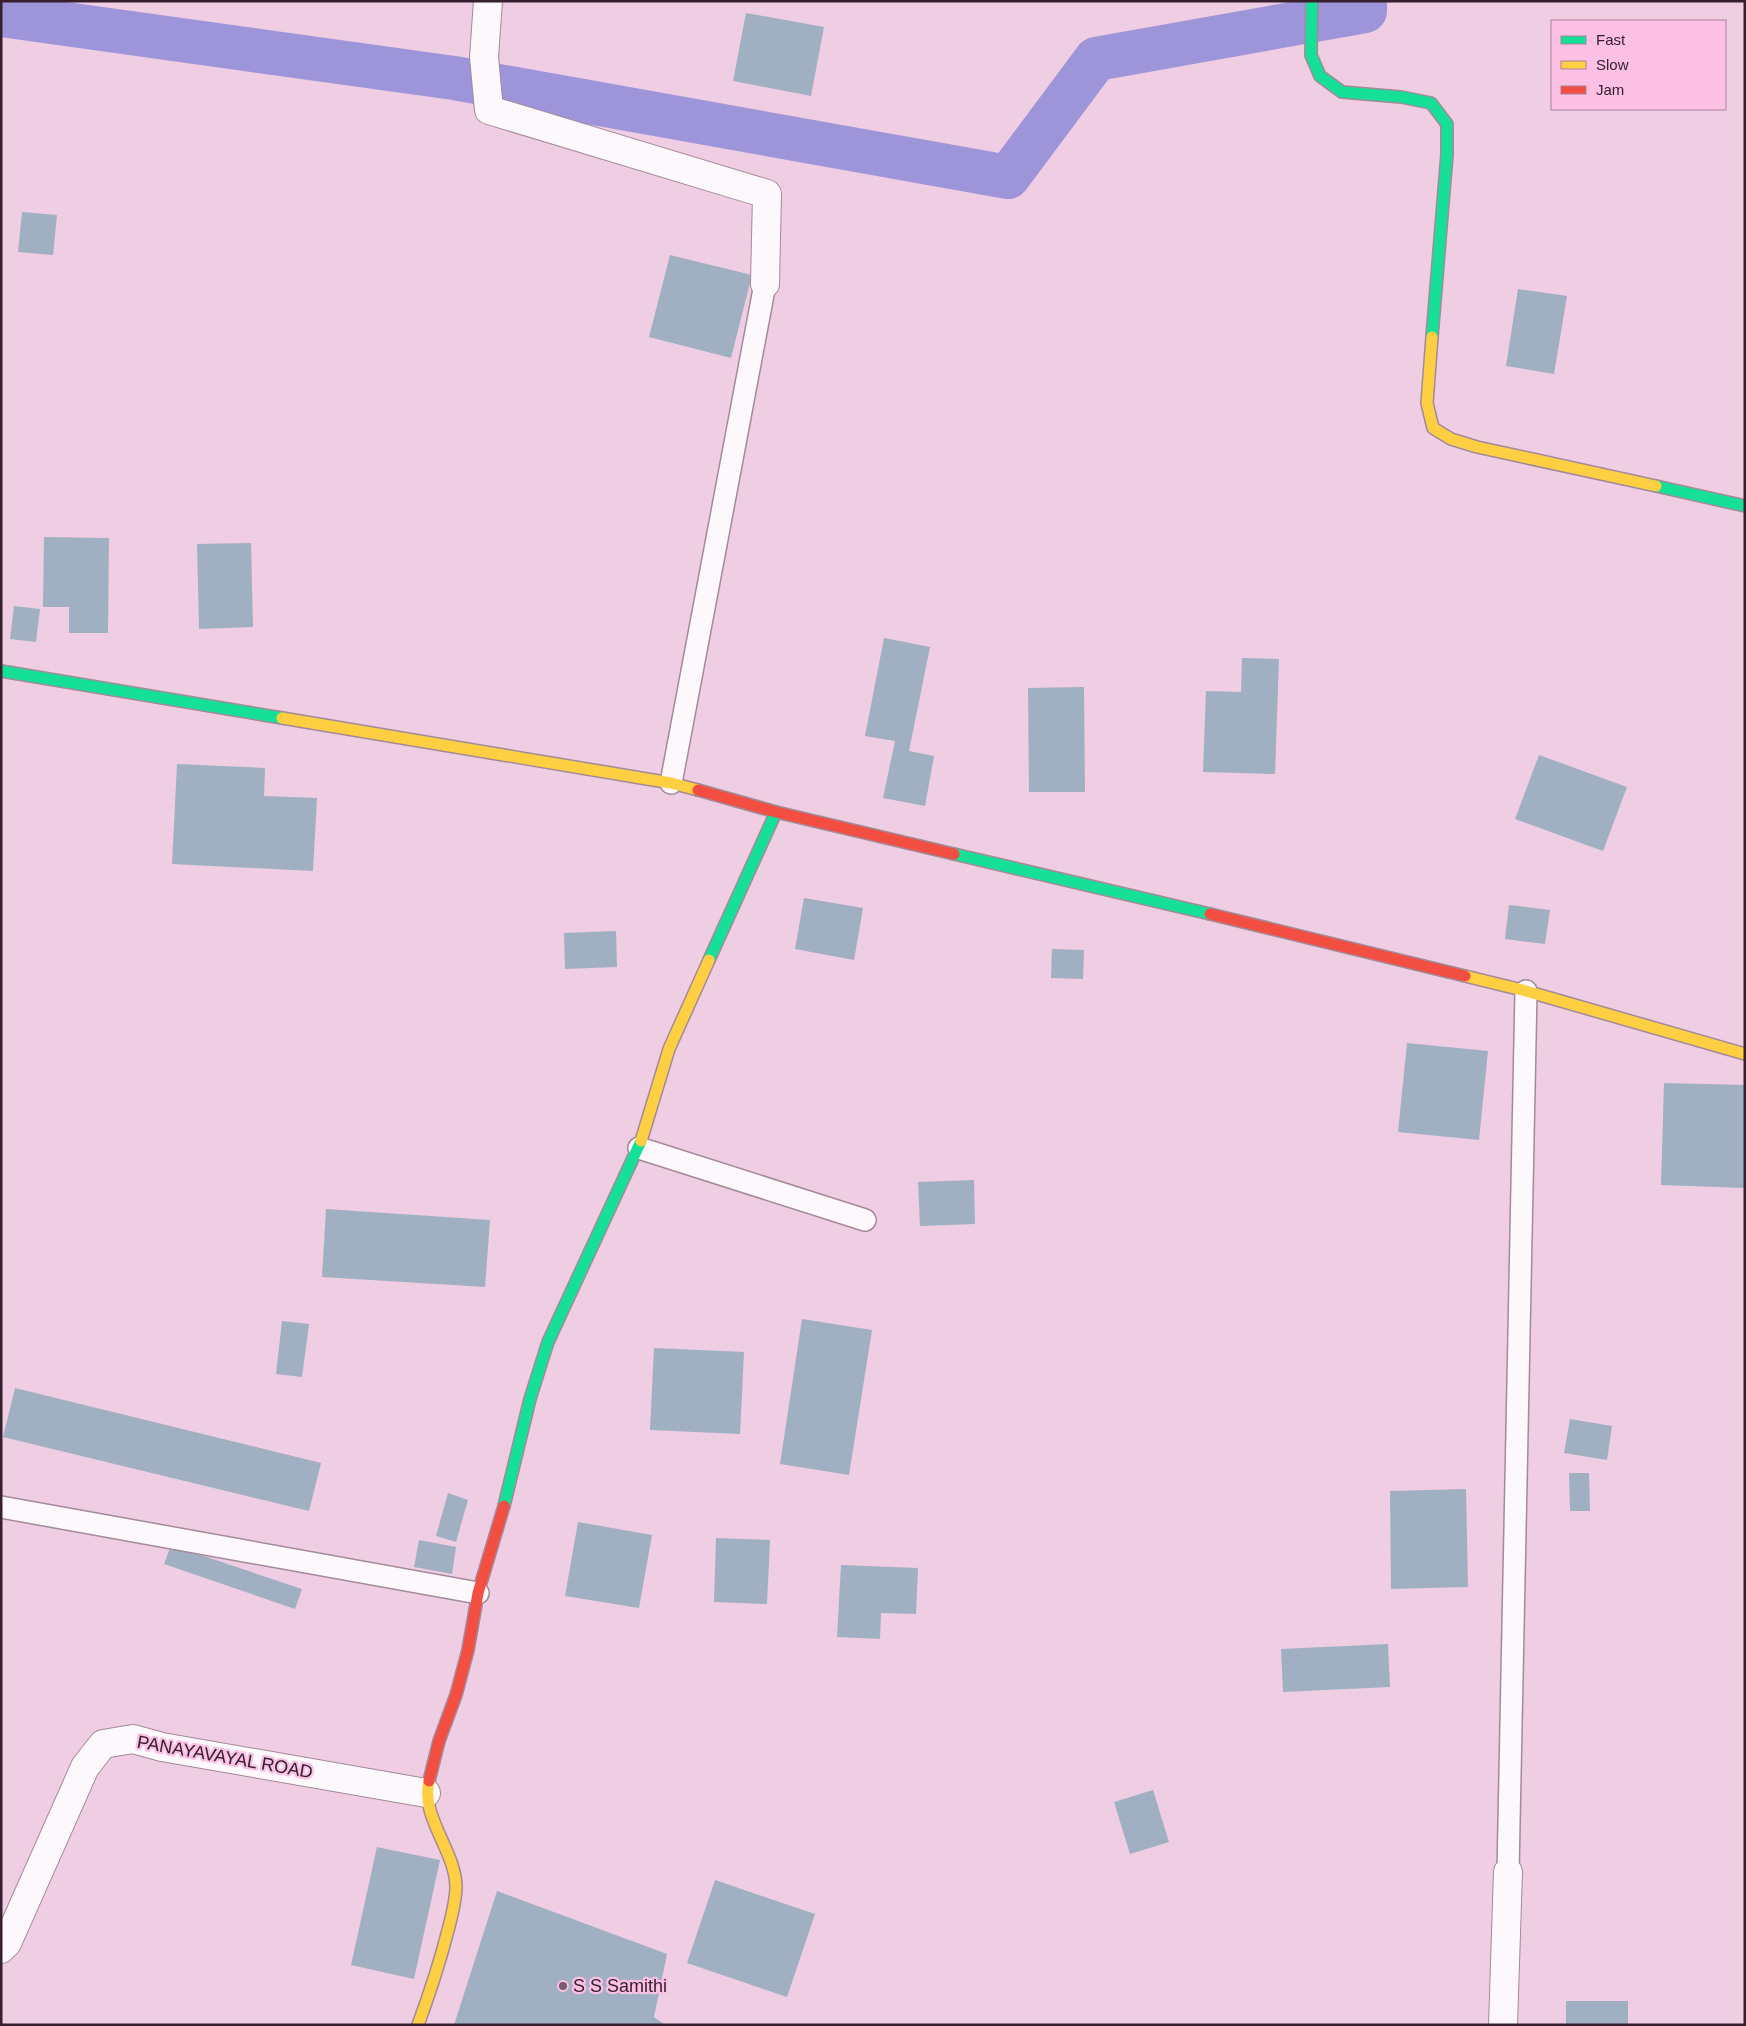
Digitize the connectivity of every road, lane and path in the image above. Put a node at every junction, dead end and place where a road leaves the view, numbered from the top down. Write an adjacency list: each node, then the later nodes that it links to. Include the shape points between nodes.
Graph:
1 (488, 1): 3 (street, via 484,57 489,110 767,194)
2 (1312, 1): 4 (street, via 1311,55 1320,76 1342,92 1431,103 1447,124 1427,403 1433,428 1451,439 1477,447)
3 (765, 284): 6 (lane)
4 (1745, 506)
5 (1, 671): 6 (street)
6 (671, 783): 7 (street)
7 (776, 812): 8 (street); 10 (street, via 669,1049)
8 (1526, 991): 9 (street); 15 (lane)
9 (1745, 1054)
10 (639, 1148): 11 (lane); 13 (street, via 548,1342)
11 (865, 1220)
12 (1, 1507): 13 (lane)
13 (478, 1593): 14 (street, via 468,1650)
14 (426, 1793): 16 (street, PANAYAVAYAL ROAD, via 132,1740 103,1744 85,1767 7,1943); 17 (street, via 447,1849 456,1885 438,1968)
15 (1508, 1872): 18 (street)
16 (1, 1949)
17 (418, 2025)
18 (1503, 2025)

